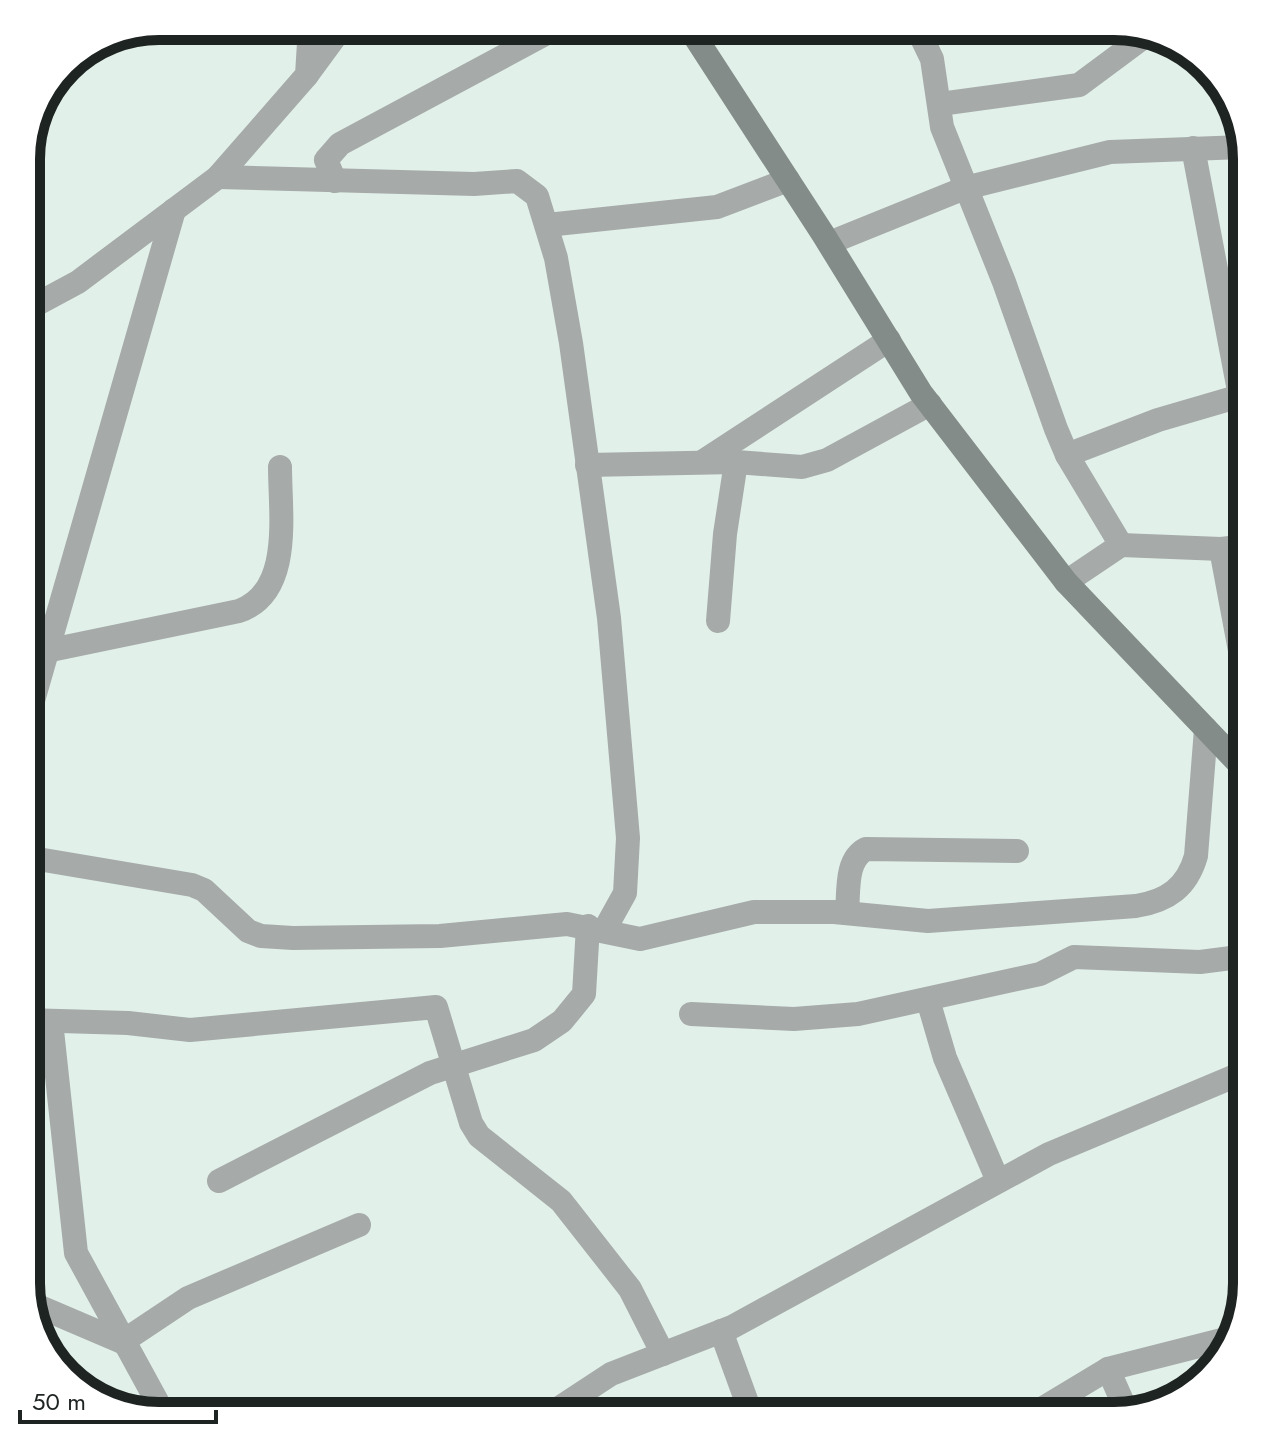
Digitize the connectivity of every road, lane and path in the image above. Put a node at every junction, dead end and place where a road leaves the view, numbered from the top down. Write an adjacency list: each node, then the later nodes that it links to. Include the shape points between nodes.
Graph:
1 (309, 40): 7 (street)
2 (333, 40): 7 (street)
3 (534, 40): 13 (street, via 340,144 326,160)
4 (697, 40): 12 (street)
5 (923, 40): 8 (street)
6 (1136, 42): 8 (street, via 1079,85)
7 (307, 75): 11 (street)
8 (940, 104): 14 (street, via 942,127)
9 (1232, 147): 10 (street)
10 (1193, 148): 14 (street, via 1110,152); 20 (street)
11 (218, 177): 13 (street); 15 (street)
12 (788, 180): 16 (street, via 717,207); 17 (street)
13 (335, 181): 16 (street, via 517,181 537,196)
14 (965, 188): 17 (street); 23 (street)
15 (174, 210): 18 (street, via 78,282); 34 (street)
16 (547, 225): 26 (street, via 571,343)
17 (829, 243): 19 (street)
18 (40, 302)
19 (889, 340): 22 (street); 24 (street)
20 (1233, 342)
21 (1233, 398): 23 (street)
22 (930, 404): 25 (street, via 815,464); 31 (street)
23 (1067, 455): 28 (street)
24 (702, 462): 25 (street); 26 (street)
25 (736, 462): 33 (street)
26 (587, 465): 41 (street, via 609,618 628,838 625,893)
27 (280, 467): 34 (street, via 274,579 259,601 239,611)
28 (1121, 545): 30 (street); 31 (street)
29 (1233, 548): 30 (street)
30 (1221, 549): 32 (street)
31 (1066, 582): 36 (street)
32 (1233, 613)
33 (718, 621)
34 (46, 651): 35 (street)
35 (40, 673)
36 (1206, 729): 37 (street); 40 (street, via 1196,856 1181,888 1163,898 1136,906 928,921)
37 (1233, 757)
38 (1017, 851): 40 (street, via 866,849 852,863)
39 (40, 859): 41 (street, via 192,885 261,936 440,936 567,924)
40 (847, 913): 41 (street, via 754,912 648,938)
41 (596, 928): 47 (street, via 584,994 562,1021 534,1040)
42 (1233, 958): 43 (street, via 1200,962 1074,957 1040,974)
43 (928, 1000): 44 (street, via 858,1014 794,1019); 50 (street, via 945,1058)
44 (691, 1014)
45 (40, 1021): 46 (street)
46 (51, 1021): 47 (street, via 190,1030 436,1007); 55 (street, via 76,1253)
47 (454, 1064): 49 (street); 56 (street, via 479,1136 561,1201 630,1289)
48 (1233, 1077): 50 (street, via 1049,1154)
49 (219, 1181)
50 (998, 1181): 53 (street)
51 (359, 1225): 55 (street, via 188,1298)
52 (43, 1308): 55 (street)
53 (721, 1331): 56 (street); 61 (street)
54 (1217, 1341): 57 (street)
55 (122, 1342): 59 (street)
56 (663, 1354): 60 (street, via 611,1374)
57 (1108, 1369): 58 (street); 62 (street)
58 (1122, 1401)
59 (157, 1402)
60 (568, 1402)
61 (747, 1402)
62 (1053, 1402)

